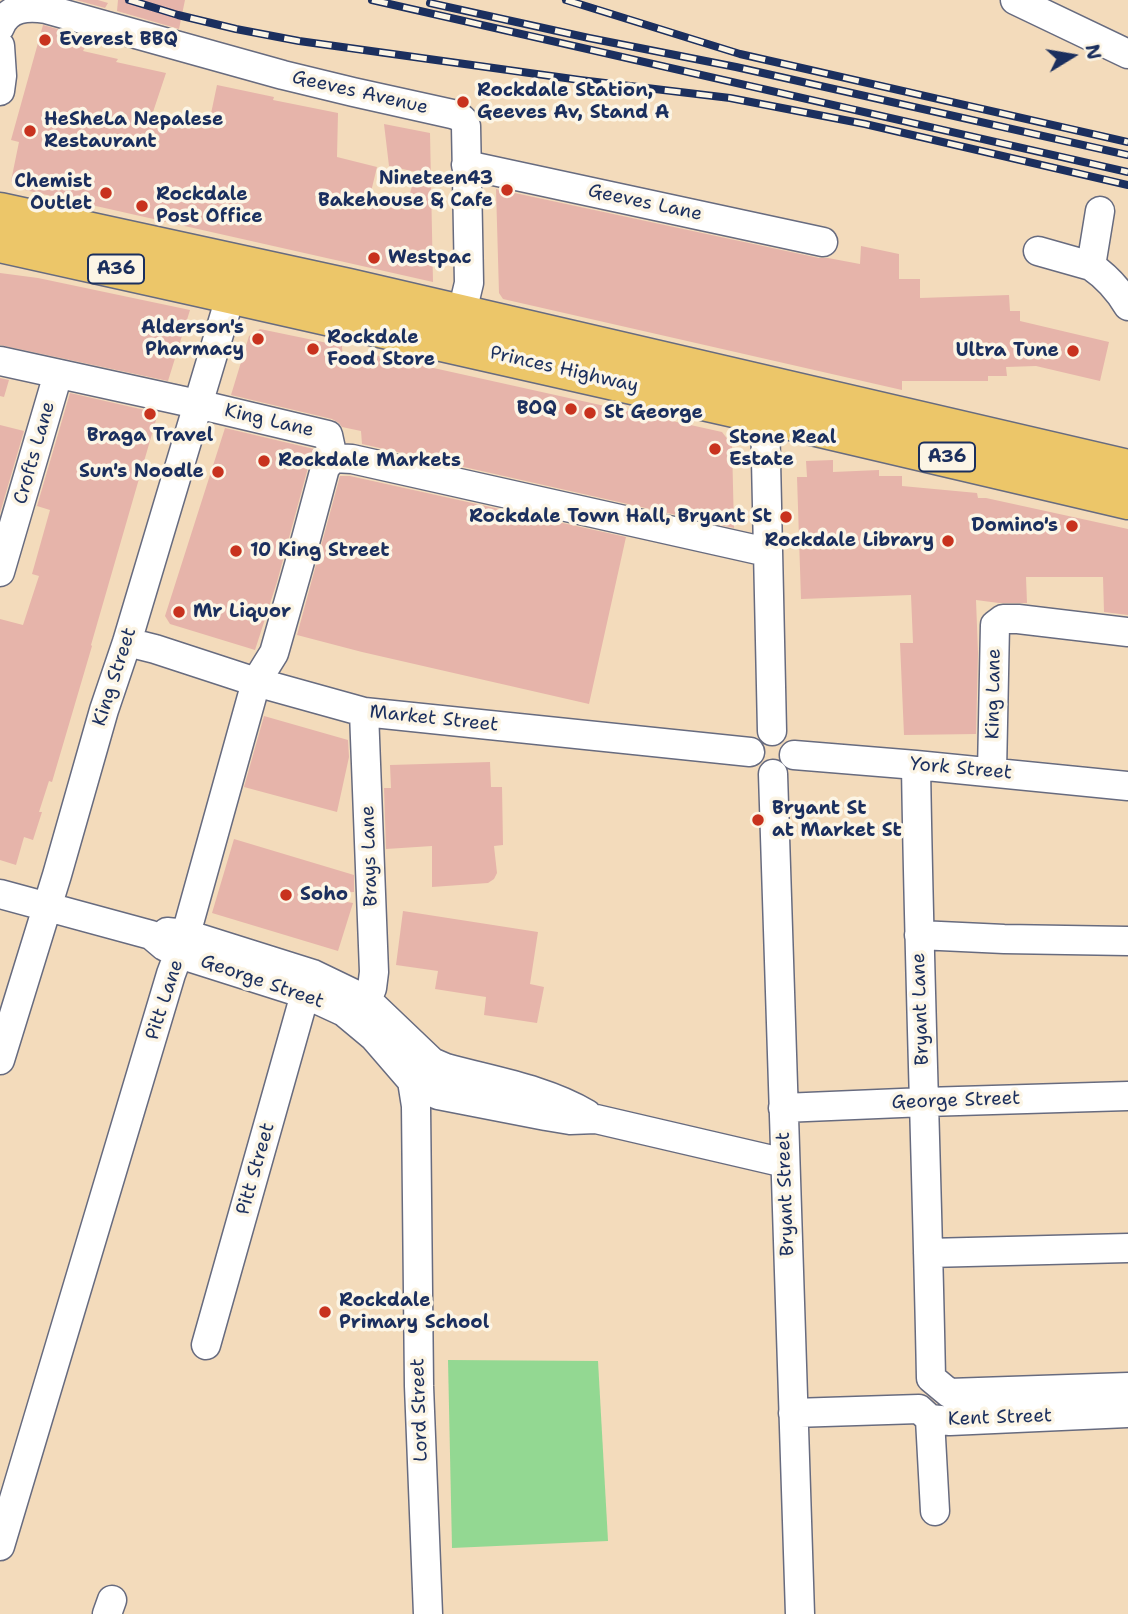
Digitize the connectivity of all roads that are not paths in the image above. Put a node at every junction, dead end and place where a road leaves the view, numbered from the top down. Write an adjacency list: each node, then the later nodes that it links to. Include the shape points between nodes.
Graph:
1 (1015, 0): 4 (street)
2 (0, 27): 6 (street, Geeves Avenue, via 10,12 35,7 283,75 457,116 466,126)
3 (0, 46): 5 (street)
4 (1128, 54)
5 (0, 90)
6 (466, 165): 9 (street, Geeves Lane); 15 (street, Geeves Avenue, via 468,283)
7 (1100, 211): 12 (street)
8 (0, 212): 15 (highway, Princes Highway / A36, via 349,288)
9 (823, 242)
10 (0, 243): 13 (highway, Princes Highway / A36)
11 (1038, 251): 12 (street)
12 (1091, 266): 14 (street, via 1105,275)
13 (231, 294): 15 (highway, Princes Highway / A36); 19 (street, King Street)
14 (1128, 306)
15 (458, 330): 18 (highway, Princes Highway / A36)
16 (0, 361): 17 (street, King Lane)
17 (58, 374): 19 (street, King Lane); 24 (street, Crofts Lane)
18 (768, 401): 21 (highway, Princes Highway / A36); 22 (highway, Princes Highway / A36); 23 (street)
19 (197, 404): 20 (street, King Lane, via 328,435); 26 (street, King Street)
20 (333, 458): 23 (street, King Lane); 27 (street, Pitt Lane, via 325,468 274,653)
21 (1128, 468)
22 (1128, 500)
23 (767, 552): 29 (street)
24 (0, 572)
25 (1128, 632): 33 (street, King Lane, via 1018,619 1003,619 995,625)
26 (127, 642): 27 (street, Market Street); 36 (street, King Street)
27 (257, 682): 28 (street, Market Street); 39 (street, Pitt Lane)
28 (364, 712): 30 (street, Market Street); 41 (street, Brays Lane, via 374,972)
29 (772, 731): 30 (street, via 755,739); 31 (street, via 786,736 793,748)
30 (750, 752): 31 (street, via 766,774)
31 (784, 765): 32 (street, York Street); 46 (street, Bryant Street)
32 (916, 765): 33 (street, York Street); 37 (street, Bryant Lane)
33 (992, 772): 34 (street, York Street)
34 (1128, 786)
35 (0, 894): 36 (street, George Street)
36 (47, 908): 39 (street, George Street, via 151,935 164,946); 42 (street, King Street)
37 (919, 935): 38 (street); 45 (street, Bryant Lane)
38 (1128, 941)
39 (183, 944): 40 (street, George Street); 41 (street, George Street, via 313,974); 58 (street, Pitt Lane)
40 (305, 994): 43 (street, George Street, via 344,1012 374,1037); 51 (street, Pitt Street)
41 (368, 1000): 47 (street, George Street, via 432,1062 549,1096)
42 (0, 1060)
43 (412, 1081): 47 (street, George Street, via 460,1100 570,1120); 59 (street, Lord Street)
44 (1128, 1096): 45 (street, George Street)
45 (925, 1102): 46 (street, George Street); 50 (street, Bryant Lane)
46 (783, 1108): 48 (street, Bryant Street)
47 (596, 1119): 48 (street, George Street)
48 (785, 1163): 54 (street, Bryant Street)
49 (1128, 1248): 50 (street)
50 (928, 1253): 52 (street, Bryant Lane)
51 (206, 1345)
52 (931, 1378): 53 (street, Kent Street, via 949,1393)
53 (1128, 1387)
54 (793, 1413): 56 (street, Kent Street, via 919,1409); 60 (street, Bryant Street)
55 (1128, 1413): 56 (street, Kent Street)
56 (930, 1419): 57 (street)
57 (935, 1511)
58 (0, 1546)
59 (428, 1614)
60 (800, 1614)

